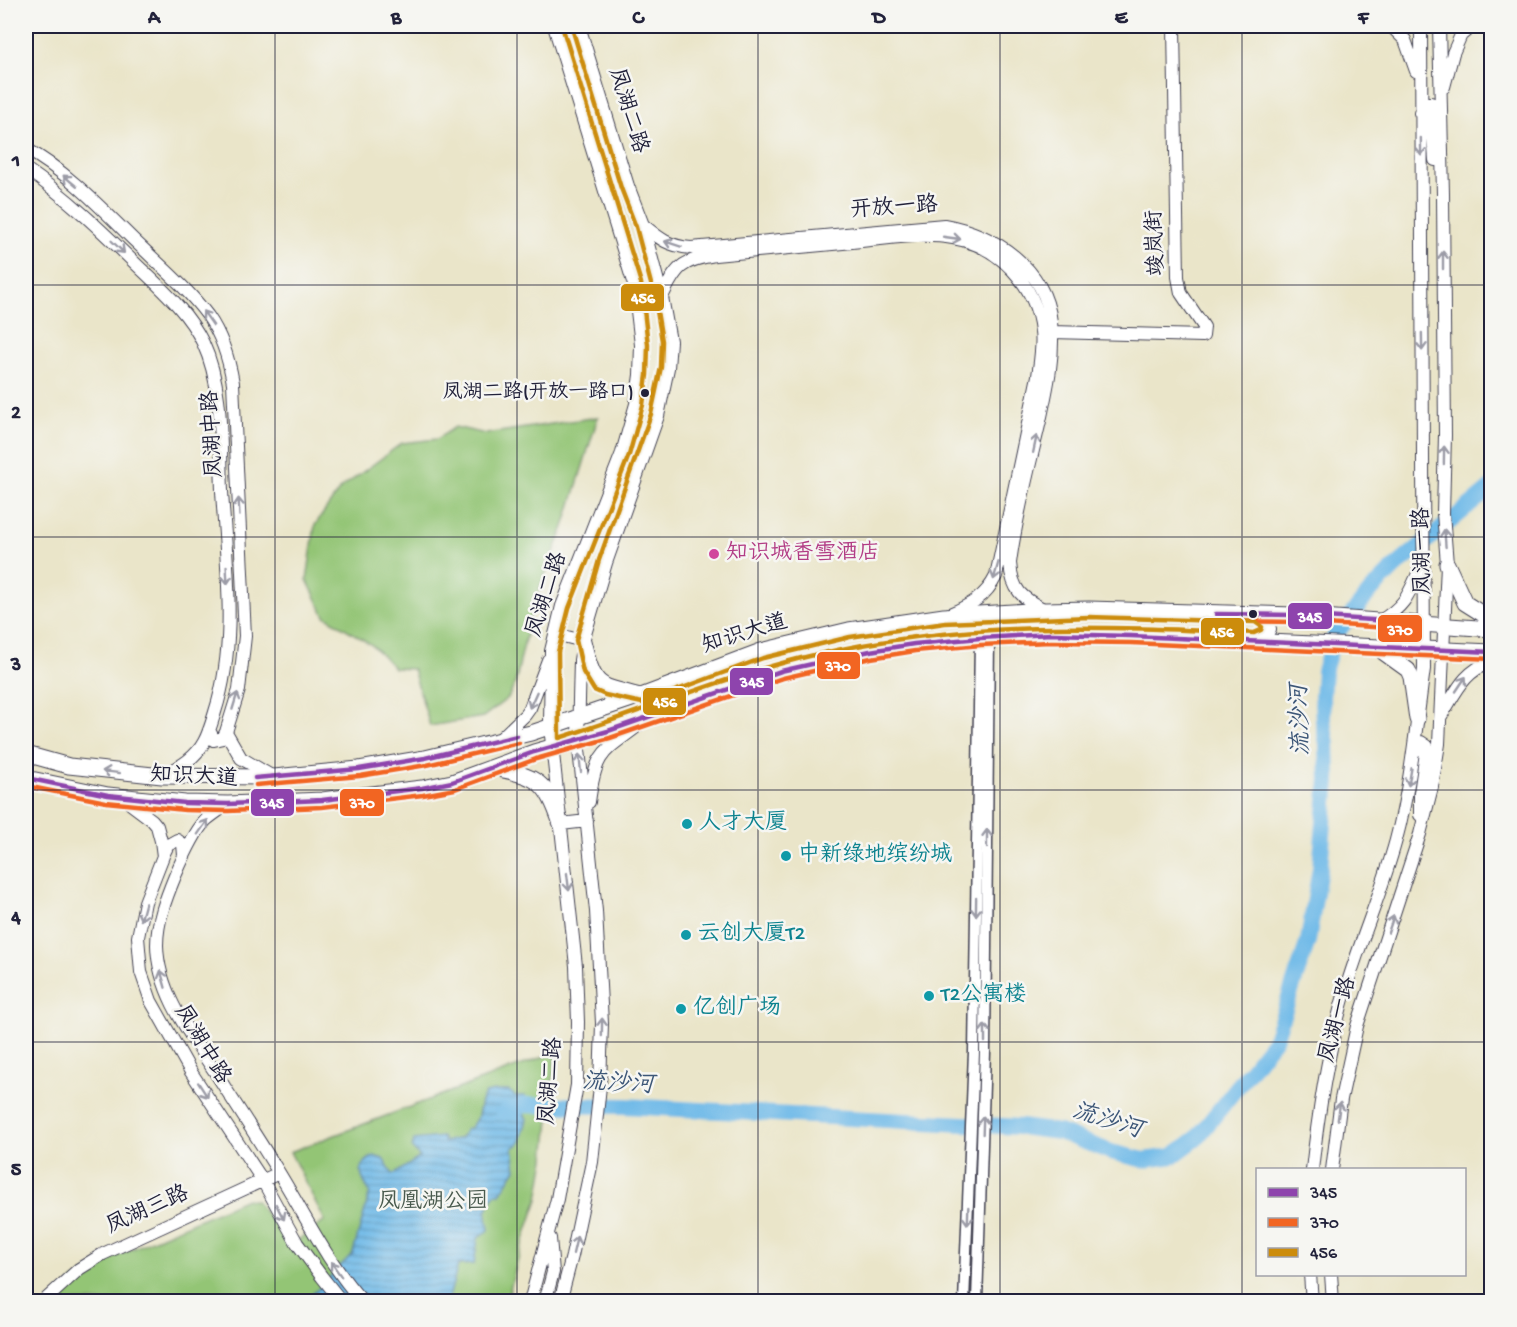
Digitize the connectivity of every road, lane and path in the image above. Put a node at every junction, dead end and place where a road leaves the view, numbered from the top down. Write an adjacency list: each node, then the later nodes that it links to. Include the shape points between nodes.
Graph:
1 (554, 26): 27 (street, 凤湖二路, via 626,255 641,345 630,427)
2 (579, 26): 14 (street, 凤湖二路)
3 (1174, 26): 16 (street, 竣岚街, via 1178,277 1181,293 1204,327 1203,336)
4 (1391, 26): 8 (street, via 1404,40)
5 (1420, 26): 8 (street, 凤湖一路)
6 (1439, 26): 9 (street, 凤湖一路)
7 (1472, 26): 9 (street, via 1461,35 1453,53)
8 (1420, 84): 10 (street, 凤湖一路)
9 (1442, 97): 13 (street, 凤湖一路)
10 (1420, 113): 13 (street, via 1431,103 1434,154); 17 (street, 凤湖一路, one-way to 17)
11 (26, 149): 44 (street, 凤湖中路, one-way to 11, via 239,690 246,636 233,383 226,351 208,317 184,288 80,190)
12 (26, 169): 43 (street, 凤湖中路, one-way to 43, via 75,207 173,301 203,342 212,367 219,415 228,623 225,667)
13 (1443, 194): 18 (street, 凤湖一路, one-way to 13)
14 (643, 225): 15 (street, 凤湖二路); 16 (street, 开放一路, one-way to 14, via 1044,298 1028,270 999,244 962,229 927,226 691,248 673,246)
15 (662, 297): 21 (street, 开放一路, one-way to 21, via 674,273 694,258 892,238 932,236 965,241 995,254 1009,266 1037,312 1042,350 1038,376 996,576 985,595); 29 (street, 凤湖二路, via 670,341 658,416)
16 (1052, 332): 19 (street, 开放一路, one-way to 16, via 1018,592 1010,564 1048,384)
17 (1424, 561): 22 (street, via 1406,600); 24 (street, 凤湖一路)
18 (1446, 564): 23 (main road, via 1465,603); 25 (street, 凤湖一路)
19 (1045, 609): 20 (main road, 知识大道); 21 (main road, 知识大道)
20 (1257, 615): 22 (main road, 知识大道); 30 (street, via 1267,620 1270,631 1265,638)
21 (944, 616): 37 (main road, 知识大道, via 849,630 761,651)
22 (1380, 621): 24 (main road, 知识大道)
23 (1491, 621)
24 (1425, 624): 25 (main road, 知识大道); 32 (street, 凤湖一路)
25 (1445, 626): 26 (main road, 知识大道); 33 (street, 凤湖一路)
26 (1491, 629)
27 (555, 634): 29 (street); 34 (street, 凤湖二路)
28 (984, 638): 30 (main road, 知识大道, via 1051,634); 38 (main road, 知识大道, via 842,656 781,671); 61 (street)
29 (583, 641): 37 (main road, via 590,669 599,684); 39 (street, 凤湖二路)
30 (1255, 641): 31 (main road, 知识大道)
31 (1372, 647): 32 (main road, 知识大道); 41 (main road, via 1408,670)
32 (1425, 648): 33 (main road, 知识大道); 41 (street, 凤湖一路)
33 (1444, 649): 35 (main road, 知识大道); 40 (street, 凤湖一路)
34 (551, 651): 42 (street, 凤湖二路); 45 (street, one-way to 45, via 530,708)
35 (1491, 652)
36 (1491, 661): 40 (street, one-way to 36, via 1471,671)
37 (642, 696): 39 (main road, 知识大道)
38 (655, 713): 46 (main road, 知识大道); 56 (street, via 598,760)
39 (578, 717): 42 (main road, 知识大道); 46 (street, 凤湖二路)
40 (1440, 717): 58 (street, 凤湖一路, via 1437,759)
41 (1417, 719): 48 (street, 凤湖一路)
42 (550, 726): 45 (main road, 知识大道); 47 (street, 凤湖二路)
43 (209, 730): 44 (street, via 214,740 223,738); 51 (street, 凤湖中路, via 194,756)
44 (226, 732): 52 (street, via 241,758)
45 (499, 740): 52 (main road, 知识大道, via 359,769)
46 (578, 740): 47 (main road, 知识大道); 56 (street, 凤湖二路, one-way to 46)
47 (552, 747): 50 (main road, 知识大道); 57 (street, 凤湖二路)
48 (1414, 752): 58 (street, via 1421,742 1427,746 1420,793); 62 (street, 凤湖一路, one-way to 62, via 1393,849 1333,1038)
49 (26, 754): 51 (main road, 知识大道, one-way to 49, via 69,766)
50 (494, 768): 55 (main road, 知识大道, via 452,782 379,794); 57 (main road, via 528,776 545,788)
51 (162, 776): 52 (main road, 知识大道)
52 (274, 777)
53 (26, 778): 54 (main road, 知识大道)
54 (120, 796): 55 (main road, 知识大道); 60 (street, via 157,826)
55 (228, 804): 59 (street, 凤湖中路, one-way to 55, via 204,822)
56 (587, 821): 57 (street); 69 (street, 凤湖二路, one-way to 56, via 584,1203 600,1086 600,964)
57 (561, 824): 66 (street, 凤湖二路, one-way to 66, via 576,966 577,1085)
58 (1420, 834): 63 (street, 凤湖一路, one-way to 58, via 1341,1099 1357,1026)
59 (184, 855): 60 (street, via 183,844 177,840 168,845); 64 (street, 凤湖中路, one-way to 59, via 189,1033 162,977 158,959 161,913)
60 (163, 856): 65 (street, 凤湖中路, one-way to 65, via 138,936 145,986 158,1017 191,1072)
61 (976, 1158): 75 (street, one-way to 75); 76 (street)
62 (1312, 1168)
63 (1332, 1168)
64 (279, 1173): 65 (street, 凤湖三路); 72 (street, 凤湖中路, one-way to 64, via 312,1233)
65 (263, 1181): 70 (street, 凤湖三路, via 103,1254 79,1269); 71 (street, 凤湖中路, one-way to 71, via 297,1243)
66 (550, 1228): 73 (street, 凤湖二路); 74 (street, via 553,1272)
67 (1310, 1276): 77 (street)
68 (1330, 1276): 78 (street)
69 (560, 1301)
70 (43, 1302)
71 (342, 1302)
72 (363, 1302)
73 (530, 1302)
74 (545, 1302)
75 (964, 1302)
76 (977, 1302)
77 (1312, 1302)
78 (1333, 1302)

